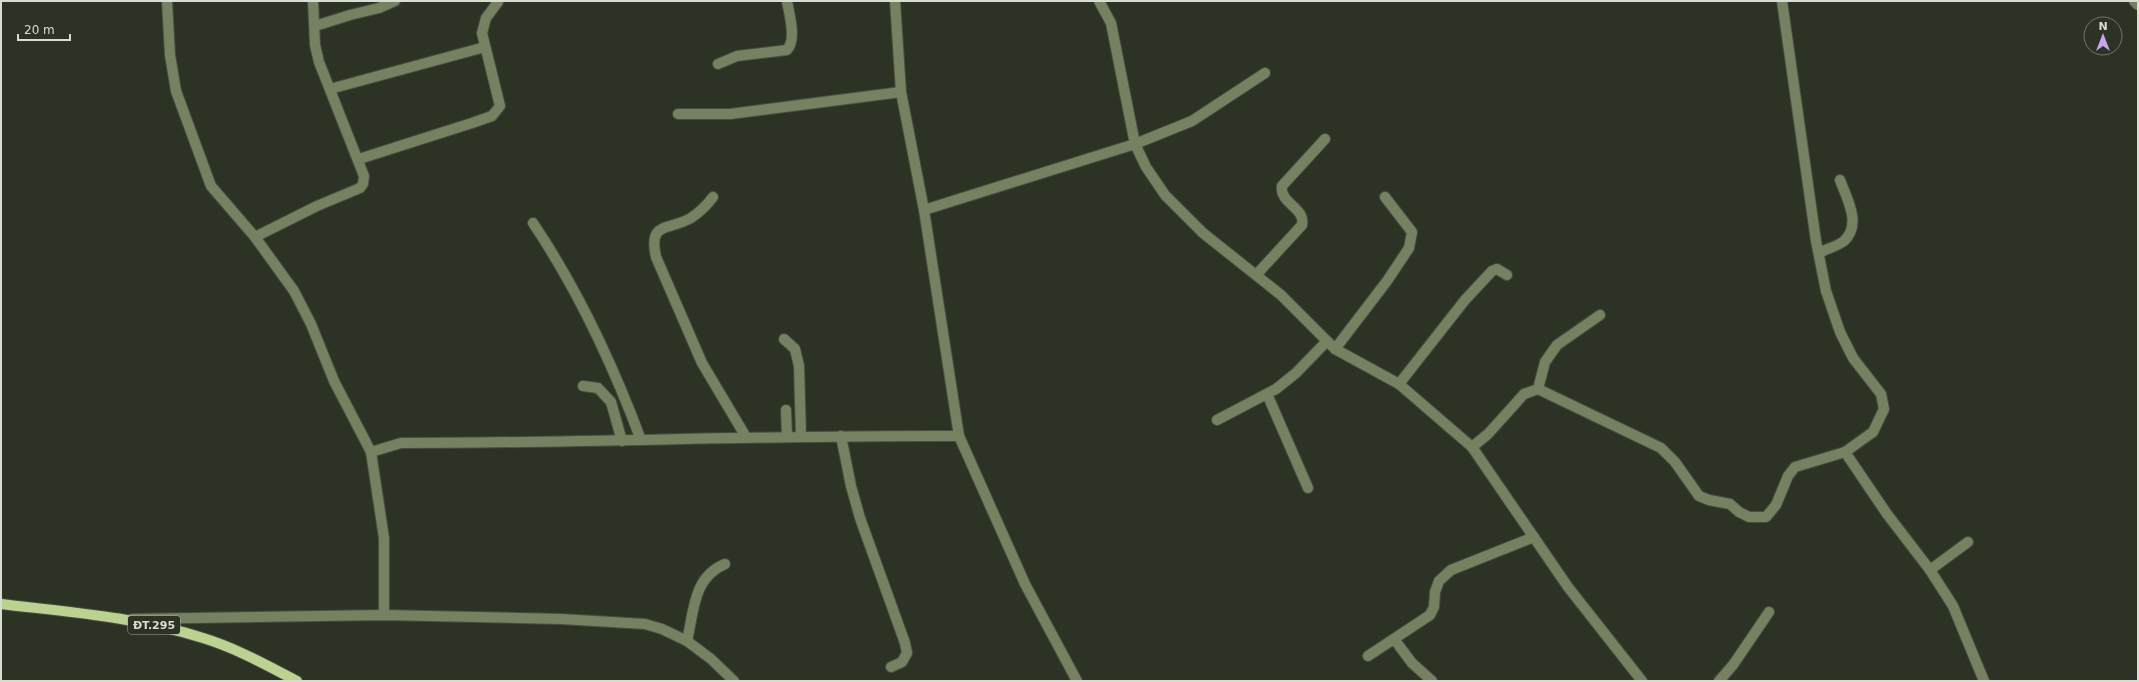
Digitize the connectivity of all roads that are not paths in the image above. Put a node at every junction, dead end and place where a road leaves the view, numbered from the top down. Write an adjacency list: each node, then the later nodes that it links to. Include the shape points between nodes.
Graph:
1 (168, 1): 26 (street, via 170,54 176,91 212,186)
2 (313, 1): 11 (street)
3 (395, 1): 11 (street)
4 (787, 1): 13 (street, via 792,39 787,50 737,56)
5 (895, 1): 16 (street)
6 (1099, 1): 19 (street, via 1111,23)
7 (1782, 1): 27 (street)
8 (2134, 1): 10 (street)
9 (498, 2): 12 (street, via 486,18 482,33)
10 (2138, 5)
11 (315, 26): 15 (street, via 319,62)
12 (485, 47): 15 (street); 20 (street, via 500,106 498,111 492,116 472,123)
13 (718, 64)
14 (1265, 73): 19 (street, via 1192,121)
15 (330, 89): 20 (street)
16 (901, 92): 17 (street, via 730,114); 24 (street)
17 (678, 114)
18 (1324, 139): 28 (street, via 1282,186 1281,192 1284,197 1301,214 1302,225)
19 (1136, 144): 24 (street); 28 (street, via 1146,167 1165,195 1203,233)
20 (358, 159): 26 (street, via 364,176 360,188)
21 (1840, 180): 27 (street, via 1854,222 1844,241)
22 (713, 196): 44 (street, via 705,207 691,218 662,228 652,242 656,257 702,363)
23 (1386, 197): 33 (street, via 1412,232 1409,248)
24 (924, 210): 43 (street)
25 (533, 222): 45 (street, via 574,292 621,384)
26 (255, 237): 48 (street, via 294,291 312,324 334,381)
27 (1819, 253): 49 (street, via 1826,291 1840,332 1853,358 1881,394 1884,409 1873,432)
28 (1257, 274): 32 (street)
29 (1507, 275): 34 (street, via 1497,269 1492,271 1465,300)
30 (1600, 315): 36 (street, via 1557,345 1545,362)
31 (784, 339): 41 (street, via 795,349 799,366)
32 (1327, 341): 33 (street); 37 (street, via 1296,372)
33 (1335, 349): 34 (street)
34 (1399, 384): 47 (street)
35 (583, 386): 46 (street, via 598,388 611,402)
36 (1538, 389): 47 (street, via 1524,394 1488,434); 49 (street, via 1661,448 1675,462 1699,496 1730,504 1749,517 1766,517 1776,505 1788,476 1795,467)
37 (1267, 394): 39 (street); 50 (street)
38 (786, 410): 40 (street)
39 (1217, 420)
40 (787, 436): 41 (street); 44 (street)
41 (801, 436): 42 (street)
42 (841, 436): 43 (street); 62 (street, via 860,518 905,644 907,654 902,662)
43 (959, 436): 65 (street, via 1025,584)
44 (746, 437): 45 (street)
45 (641, 440): 46 (street)
46 (622, 441): 48 (street, via 401,443)
47 (1472, 447): 51 (street)
48 (371, 452): 57 (street, via 384,538)
49 (1845, 452): 54 (street, via 1887,514)
50 (1308, 488)
51 (1534, 537): 59 (street, via 1451,570 1440,581 1430,615); 67 (street, via 1568,587)
52 (1968, 542): 54 (street)
53 (725, 564): 60 (street, via 715,568 699,586)
54 (1930, 570): 69 (street, via 1953,606)
55 (1, 604): 58 (main road, ĐT.295)
56 (1769, 612): 68 (street)
57 (384, 615): 58 (street); 60 (street, via 636,623 662,629)
58 (120, 619): 63 (main road, ĐT.295, via 169,628 204,638)
59 (1394, 640): 61 (street); 66 (street, via 1412,663)
60 (687, 641): 64 (street)
61 (1368, 656)
62 (891, 667)
63 (297, 681)
64 (734, 681)
65 (1077, 681)
66 (1432, 681)
67 (1642, 681)
68 (1719, 681)
69 (1984, 681)

